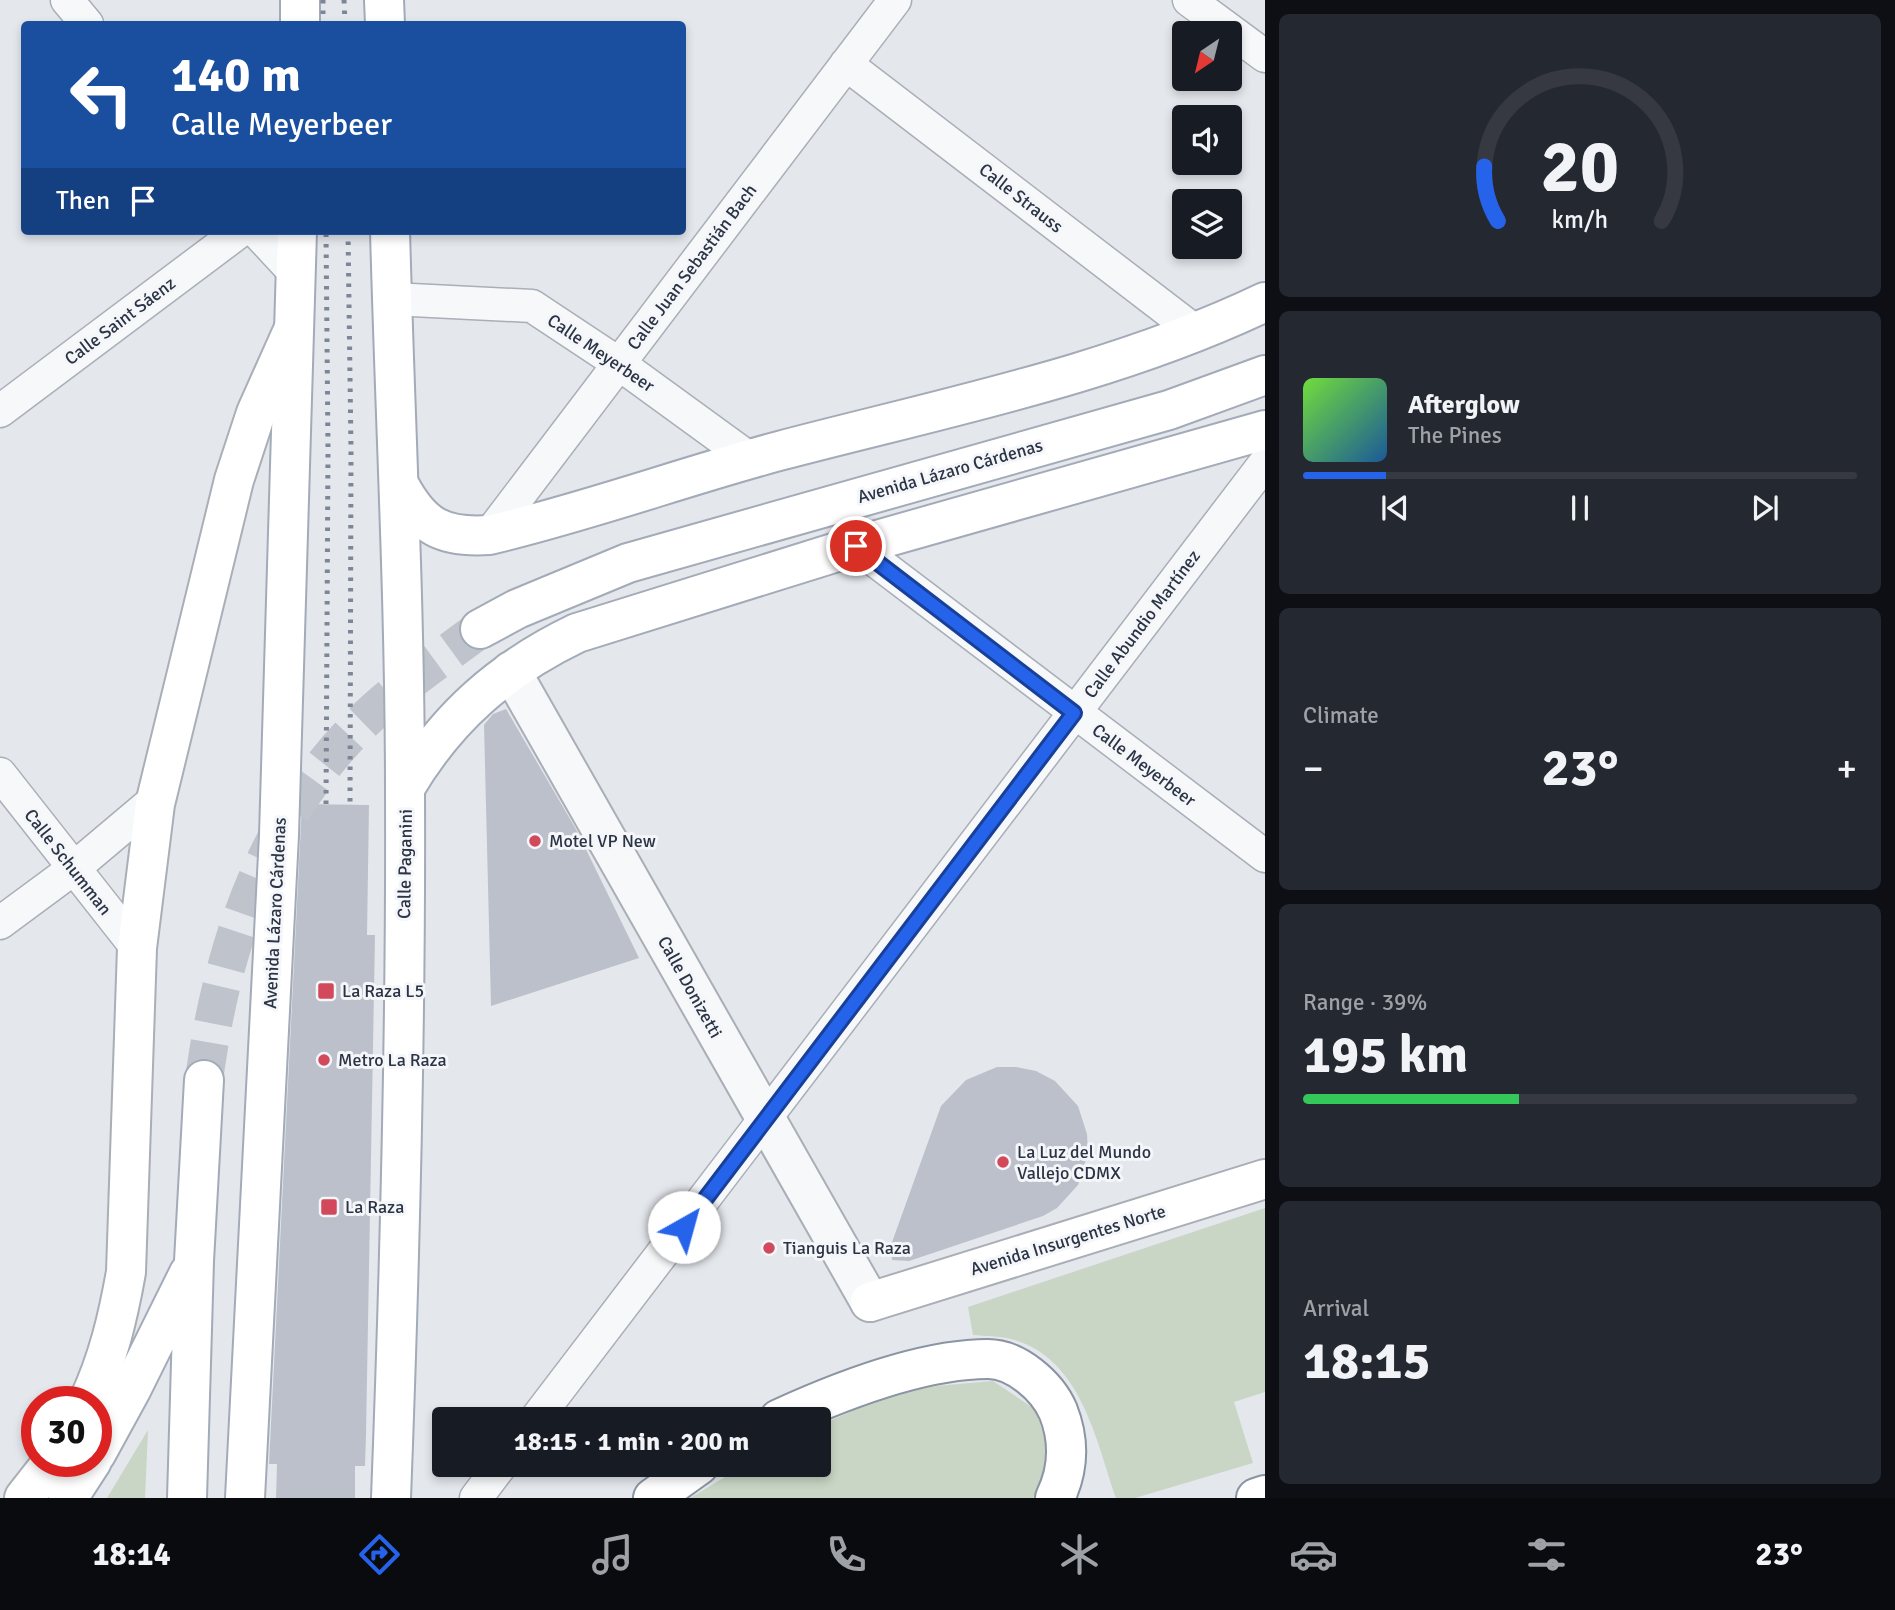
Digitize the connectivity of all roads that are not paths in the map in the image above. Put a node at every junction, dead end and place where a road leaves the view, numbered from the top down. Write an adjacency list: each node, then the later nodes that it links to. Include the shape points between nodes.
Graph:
1 (67, 0): 6 (street)
2 (300, 0): 7 (main road)
3 (384, 0): 8 (main road)
4 (895, 0): 10 (street, Calle Juan Sebastián Bach)
5 (1189, 0): 9 (street)
6 (84, 21)
7 (300, 21)
8 (385, 21)
9 (1265, 56)
10 (846, 64): 19 (street, Calle Strauss); 20 (street, Calle Juan Sebastián Bach)
11 (235, 235): 22 (street, Calle Saint Sáenz)
12 (260, 235): 15 (street)
13 (297, 235): 15 (main road)
14 (390, 235): 16 (main road, Calle Paganini)
15 (296, 274): 18 (main road)
16 (392, 299): 20 (street, Calle Meyerbeer, via 532,306); 26 (main road, Calle Paganini)
17 (1265, 302): 19 (main road)
18 (294, 328): 34 (main road, via 256,413 234,481); 56 (main road, Avenida Lázaro Cárdenas, via 279,835)
19 (1196, 332): 24 (main road, via 1070,375)
20 (618, 363): 24 (street, Calle Meyerbeer); 27 (street, Calle Juan Sebastián Bach)
21 (1265, 375): 29 (main road, Avenida Lázaro Cárdenas, via 1169,410 628,563)
22 (0, 411)
23 (1265, 430): 28 (main road)
24 (750, 459): 27 (main road)
25 (1265, 463): 31 (street, Calle Abundio Martínez)
26 (400, 486): 27 (main road, via 418,514 446,533 466,537); 33 (main road, Calle Paganini)
27 (489, 534)
28 (856, 546): 30 (main road, via 577,633); 31 (street, Calle Meyerbeer)
29 (480, 629)
30 (512, 671): 33 (main road, via 443,732); 40 (street, Calle Donizetti)
31 (1074, 713): 35 (street, Calle Meyerbeer); 40 (street, Calle Abundio Martínez)
32 (0, 774): 36 (street, Calle Schumman)
33 (405, 789): 57 (main road, Calle Paganini, via 401,1216)
34 (156, 799): 36 (street); 38 (main road)
35 (1265, 856)
36 (73, 869): 37 (street); 38 (street, Calle Schumman)
37 (0, 923)
38 (137, 948): 44 (main road, via 126,1272 119,1314)
39 (205, 1080): 42 (main road)
40 (766, 1121): 43 (street, Calle Donizetti); 45 (street, Calle Abundio Martínez)
41 (1265, 1179): 43 (main road, Avenida Insurgentes Norte)
42 (194, 1261): 47 (main road); 55 (main road)
43 (870, 1302)
44 (94, 1386)
45 (545, 1407)
46 (808, 1407): 60 (main road, via 895,1375 990,1359 1010,1364 1042,1387 1055,1404 1067,1443 1067,1463)
47 (112, 1425)
48 (40, 1477): 53 (main road)
49 (82, 1477): 54 (main road)
50 (492, 1477): 58 (street)
51 (682, 1477): 59 (main road)
52 (1265, 1495): 61 (main road)
53 (24, 1498)
54 (68, 1498)
55 (187, 1498)
56 (245, 1498)
57 (391, 1498)
58 (476, 1498)
59 (653, 1498)
60 (1055, 1498)
61 (1256, 1498)

